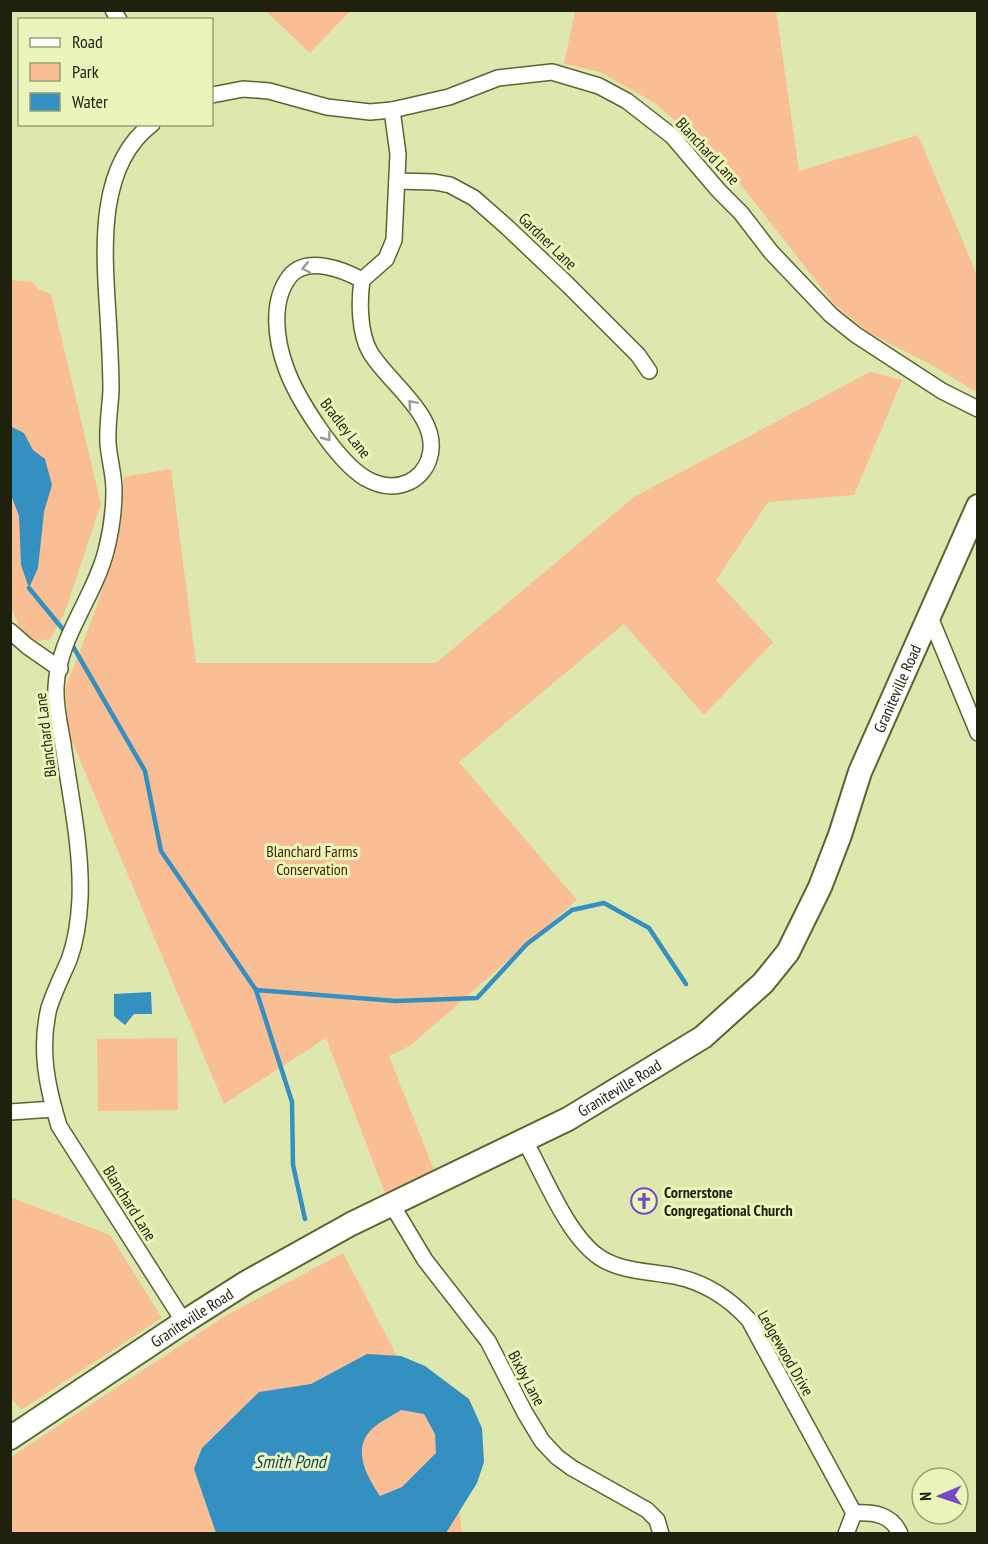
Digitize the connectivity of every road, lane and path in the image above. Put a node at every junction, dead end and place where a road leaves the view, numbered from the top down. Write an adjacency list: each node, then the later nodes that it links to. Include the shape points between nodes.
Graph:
1 (213, 95): 2 (street, Blanchard Lane, via 243,89 269,91 327,107 370,112)
2 (392, 110): 4 (street); 7 (street, Blanchard Lane, via 449,97 498,78 552,72 599,86 627,101 672,136 771,252 831,315 942,391)
3 (149, 126): 11 (street, Blanchard Lane, via 119,166 107,206 111,389 108,443 114,489 110,532 105,555 70,634)
4 (397, 181): 5 (street, via 394,240 386,259); 6 (street, Gardner Lane, via 450,185 484,206 638,355)
5 (362, 280): 5 (street, Bradley Lane, one-way to 5, via 333,268 296,270 286,282 277,310 282,356 299,396 340,454 365,478 381,485 398,486 414,480 423,471 432,443 422,415 370,352 363,330)
6 (649, 371)
7 (978, 409)
8 (978, 506): 9 (main road, Graniteville Road)
9 (930, 617): 12 (street); 15 (main road, Graniteville Road, via 860,772 820,887 784,956 763,983 703,1037)
10 (10, 631): 11 (street)
11 (60, 669): 13 (street, Blanchard Lane, via 56,687 80,887 77,931 49,1008 44,1040)
12 (978, 733)
13 (54, 1109): 14 (street); 17 (street, Blanchard Lane, via 60,1126)
14 (10, 1112)
15 (525, 1141): 16 (main road, Graniteville Road); 19 (street, Ledgewood Drive, via 572,1230 597,1256 611,1264 676,1276 701,1285 734,1304 749,1320)
16 (392, 1205): 17 (main road, Graniteville Road, via 351,1224); 20 (street, Bixby Lane, via 425,1260 488,1341 542,1441 572,1468 647,1510 657,1520)
17 (184, 1322): 18 (main road, Graniteville Road)
18 (10, 1438)
19 (854, 1513): 21 (street); 22 (street, via 872,1512 888,1518)
20 (661, 1533)
21 (846, 1533)
22 (900, 1533)

